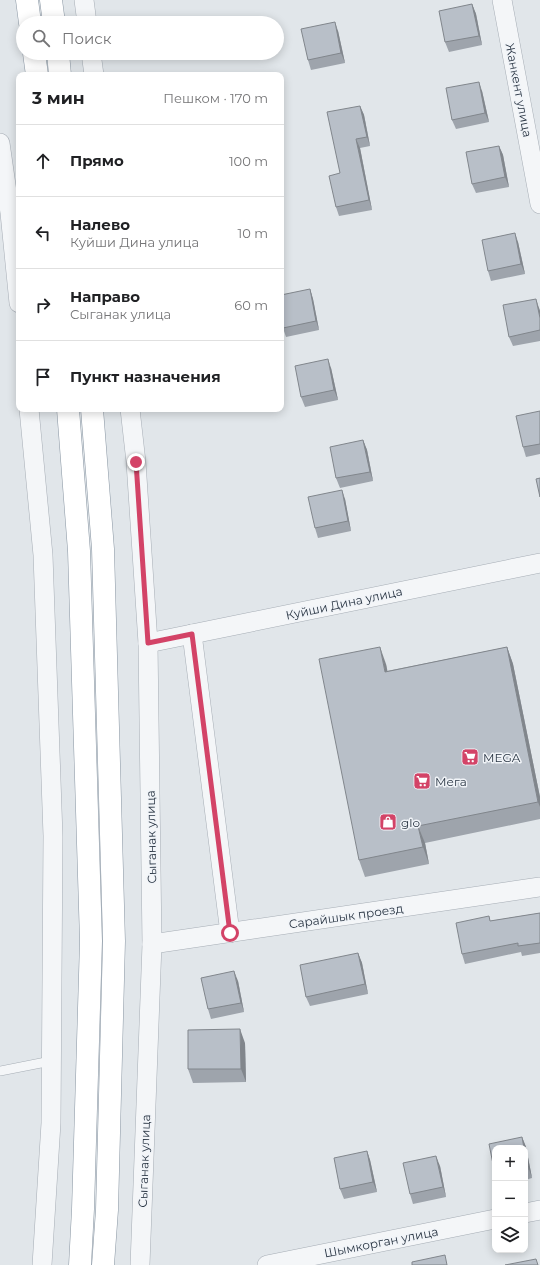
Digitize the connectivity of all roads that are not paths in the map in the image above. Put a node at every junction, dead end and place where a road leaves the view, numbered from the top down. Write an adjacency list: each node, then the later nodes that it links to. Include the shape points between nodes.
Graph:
1 (27, 0): 5 (highway)
2 (51, 0): 6 (highway)
3 (84, 0): 7 (street)
4 (502, 0): 15 (street, Жанкент улица)
5 (29, 16)
6 (53, 16)
7 (86, 16)
8 (35, 60): 11 (highway)
9 (59, 60): 12 (highway)
10 (92, 60): 13 (street)
11 (37, 72)
12 (60, 72)
13 (94, 72)
14 (0, 142): 16 (street)
15 (540, 204)
16 (16, 273)
17 (29, 412): 27 (street, via 43,555 53,836)
18 (68, 412): 33 (highway, via 80,551 91,941)
19 (92, 412): 34 (highway, via 103,549 114,941 107,1210)
20 (130, 412): 23 (street, Сыганак улица)
21 (540, 563): 22 (street, Куйши Дина улица)
22 (192, 634): 23 (street, Куйши Дина улица); 25 (street)
23 (148, 643): 26 (street, Сыганак улица)
24 (540, 887): 25 (street, Сарайшык проезд)
25 (230, 933): 26 (street, Сарайшык проезд)
26 (152, 944): 35 (street, Сыганак улица)
27 (51, 1061): 28 (lane); 32 (street, via 51,1123)
28 (0, 1071)
29 (540, 1210): 30 (street)
30 (528, 1212)
31 (492, 1220): 36 (street, Шымкорган улица)
32 (42, 1265)
33 (80, 1265)
34 (103, 1265)
35 (140, 1265)
36 (267, 1265)

